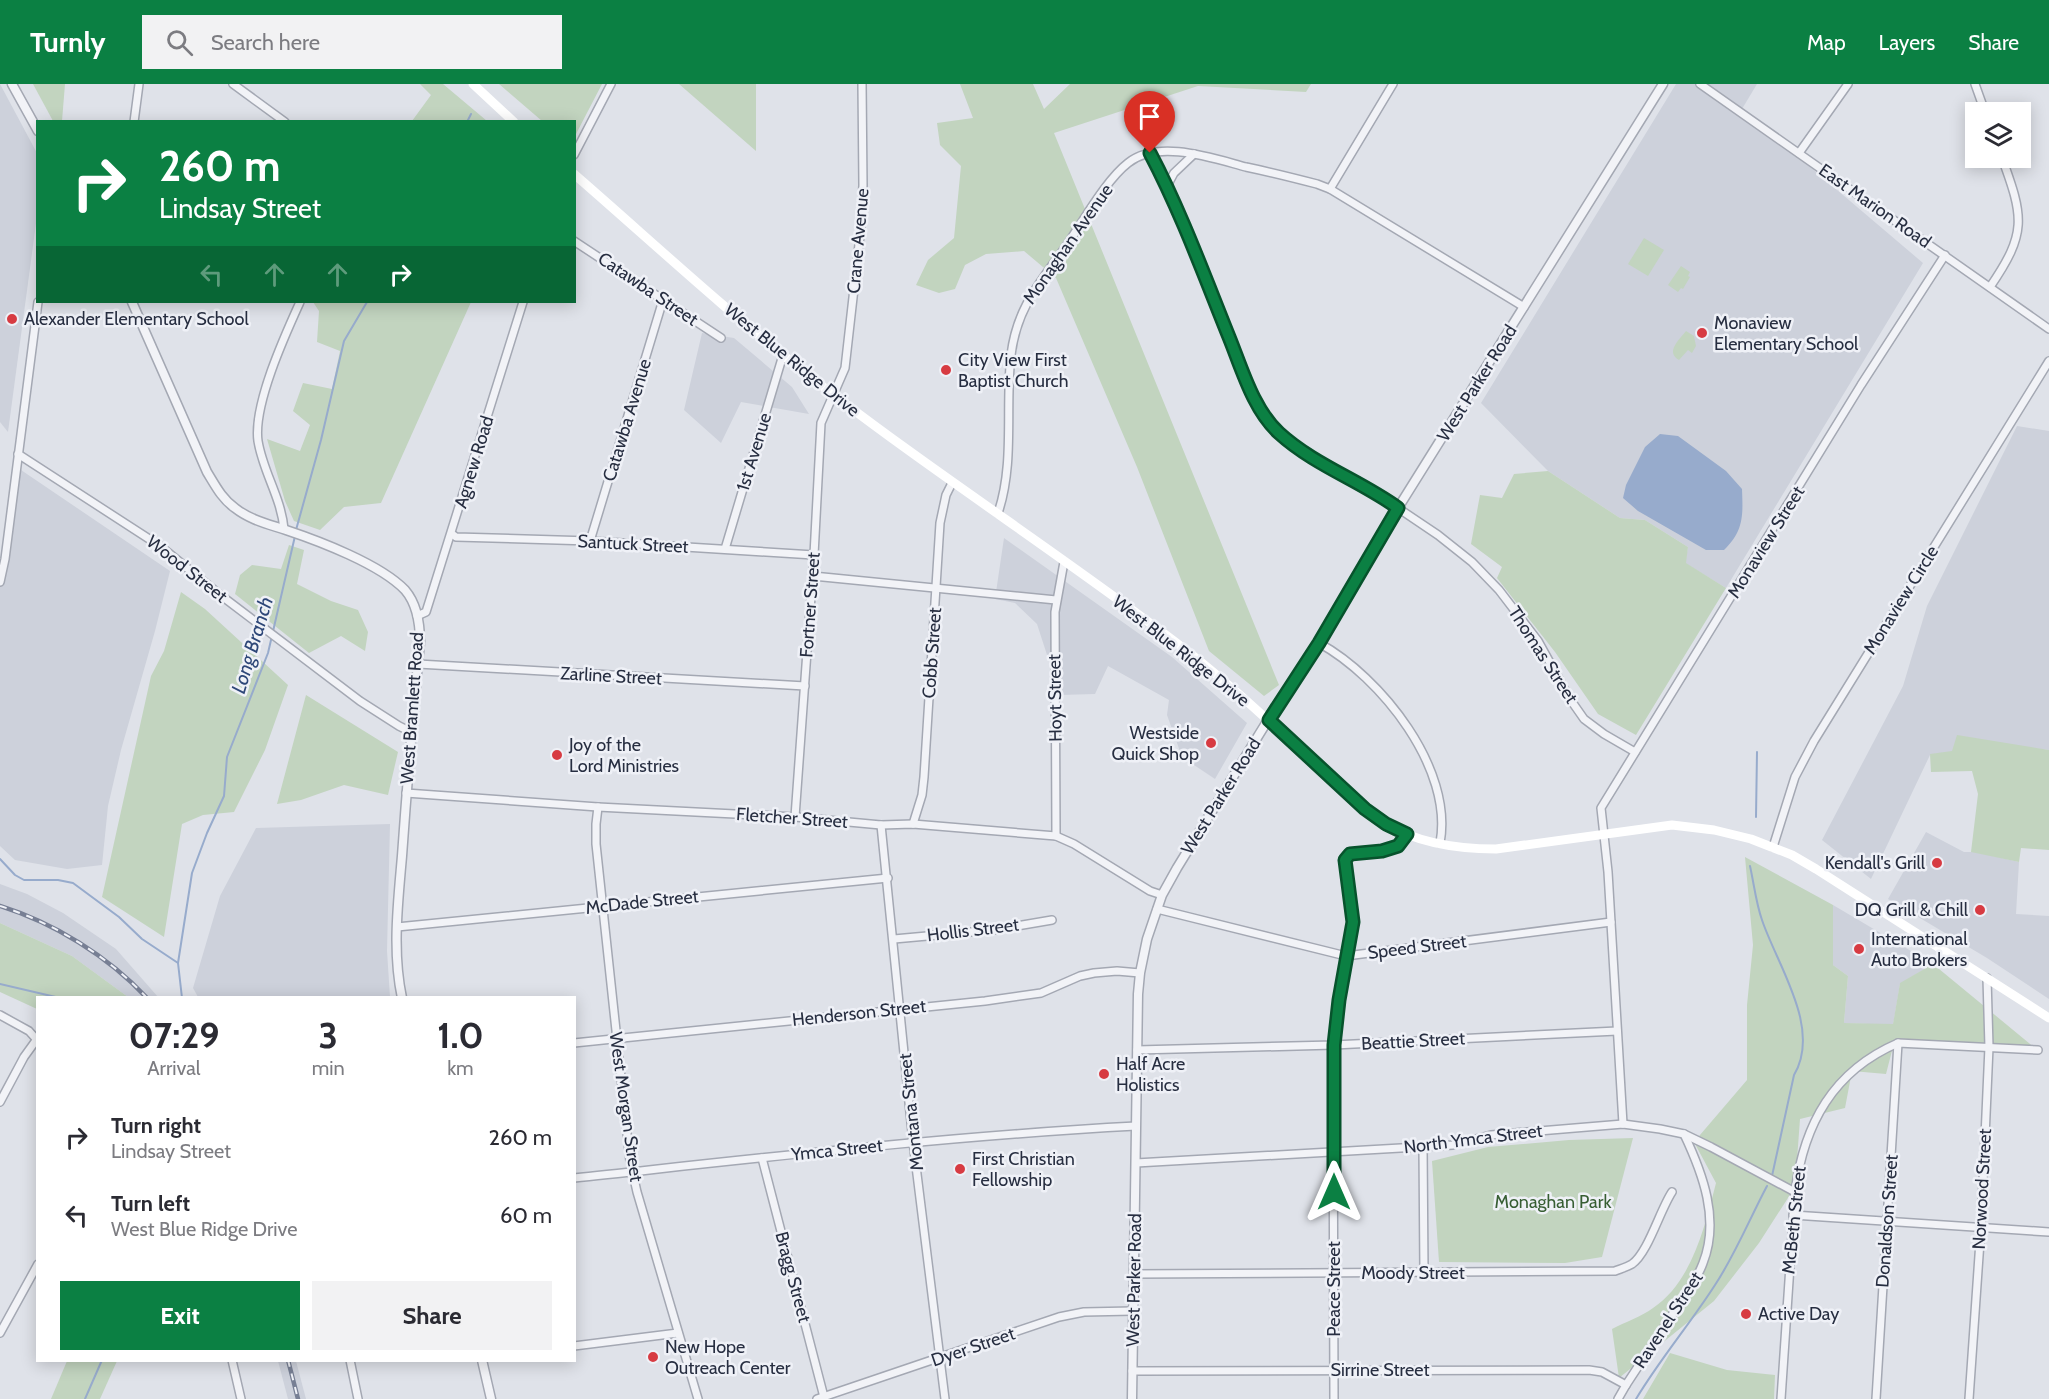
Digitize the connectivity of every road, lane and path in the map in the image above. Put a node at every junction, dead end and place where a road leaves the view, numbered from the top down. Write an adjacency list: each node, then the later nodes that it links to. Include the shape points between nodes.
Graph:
1 (12, 84): 16 (street)
2 (139, 84): 13 (street)
3 (233, 84): 14 (street)
4 (473, 84): 15 (main road)
5 (610, 84): 17 (street)
6 (862, 84): 38 (street, Crane Avenue, via 861,227 846,362)
7 (1393, 84): 24 (street)
8 (1663, 84): 33 (street, West Parker Road)
9 (1700, 84): 19 (street, East Marion Road)
10 (1848, 84): 19 (street)
11 (1975, 84): 12 (street)
12 (1981, 102)
13 (134, 120)
14 (282, 120)
15 (512, 120)
16 (36, 127)
17 (576, 151)
18 (1150, 153): 20 (street); 23 (street, Thomas Street); 42 (street, Monaghan Avenue, via 1121,170 1021,314 1011,354 1005,474)
19 (1799, 153): 26 (street, East Marion Road)
20 (1194, 154): 23 (street, via 1174,173); 24 (street)
21 (2005, 168): 27 (street, via 2017,204 2018,231 2011,253)
22 (576, 176): 36 (main road, West Blue Ridge Drive)
23 (1167, 186): 41 (street, Thomas Street, via 1265,417 1301,450)
24 (1330, 189): 33 (street)
25 (576, 242): 28 (street, Catawba Street)
26 (1945, 255): 27 (street, East Marion Road); 60 (street, Monaview Street)
27 (1990, 287): 34 (street, East Marion Road)
28 (663, 300): 35 (street, Catawba Street); 45 (street, Catawba Avenue)
29 (38, 303): 39 (street)
30 (132, 303): 43 (street, West Bramlett Road, via 216,487 242,514)
31 (300, 303): 43 (street, via 276,356 258,426 259,444)
32 (524, 303): 44 (street, Agnew Road)
33 (1524, 307): 41 (street, West Parker Road)
34 (2049, 329)
35 (721, 338)
36 (783, 355): 38 (main road, West Blue Ridge Drive); 46 (street, 1st Avenue)
37 (2049, 361): 70 (street, Monaview Circle, via 1814,741 1796,777)
38 (834, 395): 40 (main road, West Blue Ridge Drive); 47 (street, Fortner Street, via 821,423)
39 (18, 454): 48 (street); 59 (street, Wood Street, via 160,546 360,701)
40 (952, 483): 42 (main road, West Blue Ridge Drive); 52 (street, Cobb Street, via 940,523)
41 (1398, 508): 55 (street, West Parker Road); 60 (street, Thomas Street, via 1472,562 1533,634 1584,719)
42 (998, 513): 49 (main road, West Blue Ridge Drive)
43 (286, 530): 54 (street, West Bramlett Road, via 345,553 394,581 413,603)
44 (452, 534): 45 (street, Santuck Street); 54 (street, Agnew Road, via 426,612)
45 (590, 541): 46 (street, Santuck Street)
46 (725, 549): 47 (street, Santuck Street)
47 (814, 555): 50 (street, Fortner Street)
48 (2, 556): 51 (street)
49 (1064, 562): 53 (street, Hoyt Street); 58 (main road, West Blue Ridge Drive, via 1174,641)
50 (813, 576): 52 (street); 57 (street, Fortner Street)
51 (0, 582)
52 (936, 589): 53 (street); 64 (street, Cobb Street, via 924,777)
53 (1056, 600): 68 (street, Hoyt Street)
54 (417, 616): 56 (street, West Bramlett Road)
55 (1319, 643): 58 (street, West Parker Road); 69 (street, via 1376,686 1412,734 1430,771 1440,805)
56 (418, 664): 57 (street, Zarline Street); 59 (street, West Bramlett Road)
57 (805, 686): 63 (street, Fortner Street)
58 (1269, 720): 67 (main road, West Blue Ridge Drive, via 1357,803); 72 (street, West Parker Road)
59 (411, 732): 61 (street, West Bramlett Road)
60 (1635, 752): 66 (street, Monaview Street, via 1601,808)
61 (406, 793): 62 (street, Fletcher Street); 77 (street, West Bramlett Road)
62 (598, 807): 63 (street, Fletcher Street); 73 (street, West Morgan Street, via 596,834)
63 (795, 817): 65 (street, Fletcher Street)
64 (913, 824): 65 (street, Fletcher Street); 68 (street, Fletcher Street)
65 (881, 825): 71 (street, Montana Street)
66 (1604, 833): 69 (main road, West Blue Ridge Drive, via 1496,849); 70 (main road, West Blue Ridge Drive, via 1693,826); 76 (street)
67 (1407, 834): 69 (main road, West Blue Ridge Drive); 79 (street, Peace Street, via 1391,849 1347,857 1353,922)
68 (1056, 836): 72 (street, Fletcher Street)
69 (1440, 843)
70 (1773, 847): 81 (main road, West Blue Ridge Drive, via 1816,869)
71 (888, 878): 73 (street, McDade Street); 78 (street, Montana Street)
72 (1162, 895): 74 (street, West Parker Road)
73 (603, 906): 77 (street, McDade Street); 87 (street, West Morgan Street)
74 (1157, 909): 79 (street, Speed Street); 80 (street, West Parker Road)
75 (1052, 920): 78 (street, Hollis Street)
76 (1611, 922): 79 (street, Speed Street); 86 (street)
77 (397, 927): 82 (street, West Bramlett Road)
78 (894, 939): 83 (street, Montana Street)
79 (1346, 956): 92 (street, Peace Street)
80 (1140, 973): 83 (street, Henderson Street, via 1094,973 1030,996); 94 (street, West Parker Road)
81 (1987, 978): 85 (main road, West Blue Ridge Drive); 93 (street, Norwood Street)
82 (402, 996)
83 (901, 1009): 87 (street, Henderson Street); 100 (street, Montana Street)
84 (0, 1015): 88 (street)
85 (2049, 1018)
86 (1617, 1031): 92 (street, Beattie Street); 97 (street)
87 (616, 1038): 90 (street, Henderson Street); 105 (street, West Morgan Street)
88 (36, 1039)
89 (36, 1041): 96 (street)
90 (576, 1043)
91 (1898, 1043): 93 (street, McBeth Street); 108 (street, McBeth Street, via 1850,1072 1826,1103 1804,1146); 110 (street, Donaldson Street)
92 (1334, 1045): 94 (street, Beattie Street); 102 (street, Peace Street)
93 (1989, 1047): 95 (street, McBeth Street); 111 (street, Norwood Street)
94 (1137, 1050): 98 (street, West Parker Road)
95 (2038, 1050)
96 (0, 1102)
97 (1623, 1124): 99 (street, North Ymca Street); 101 (street, North Ymca Street, via 1491,1135)
98 (1136, 1126): 100 (street, Ymca Street); 104 (street, West Parker Road)
99 (1684, 1134): 108 (street, North Ymca Street); 127 (street, Ravenel Street, via 1706,1191 1710,1218 1707,1250 1691,1286)
100 (913, 1143): 103 (street, Ymca Street); 121 (street, Montana Street)
101 (1423, 1146): 102 (street, North Ymca Street); 114 (street)
102 (1333, 1152): 104 (street, North Ymca Street); 115 (street, Peace Street)
103 (762, 1158): 105 (street, Ymca Street); 128 (street, Bragg Street)
104 (1136, 1162): 116 (street, West Parker Road)
105 (633, 1172): 106 (street, Ymca Street); 119 (street, West Morgan Street)
106 (576, 1178)
107 (1672, 1192): 114 (street, Moody Street, via 1645,1249 1634,1263 1615,1271)
108 (1795, 1192): 109 (street, McBeth Street)
109 (1793, 1215): 110 (street); 137 (street, McBeth Street)
110 (1887, 1221): 111 (street); 139 (street, Donaldson Street)
111 (1981, 1227): 112 (street); 140 (street, Norwood Street)
112 (2049, 1232)
113 (36, 1268): 118 (street)
114 (1424, 1272): 115 (street, Moody Street)
115 (1334, 1273): 116 (street, Moody Street); 125 (street, Peace Street)
116 (1134, 1274): 117 (street, West Parker Road)
117 (1133, 1311): 121 (street, Dyer Street, via 1059,1317); 126 (street, West Parker Road)
118 (0, 1333)
119 (678, 1333): 120 (street); 132 (street, West Morgan Street)
120 (576, 1346)
121 (940, 1358): 128 (street, Dyer Street); 133 (street, Montana Street)
122 (232, 1362): 129 (street)
123 (350, 1362): 130 (street)
124 (483, 1362): 131 (street)
125 (1334, 1370): 126 (street, Sirrine Street); 127 (street, Sirrine Street, via 1589,1370 1602,1372); 135 (street, Peace Street)
126 (1132, 1371): 134 (street, West Parker Road)
127 (1626, 1385): 136 (street, Ravenel Street)
128 (820, 1398)
129 (240, 1399)
130 (358, 1399)
131 (491, 1399)
132 (698, 1399)
133 (945, 1399)
134 (1132, 1399)
135 (1334, 1399)
136 (1618, 1399)
137 (1781, 1399): 138 (street)
138 (1788, 1399)
139 (1876, 1399)
140 (1970, 1399)

